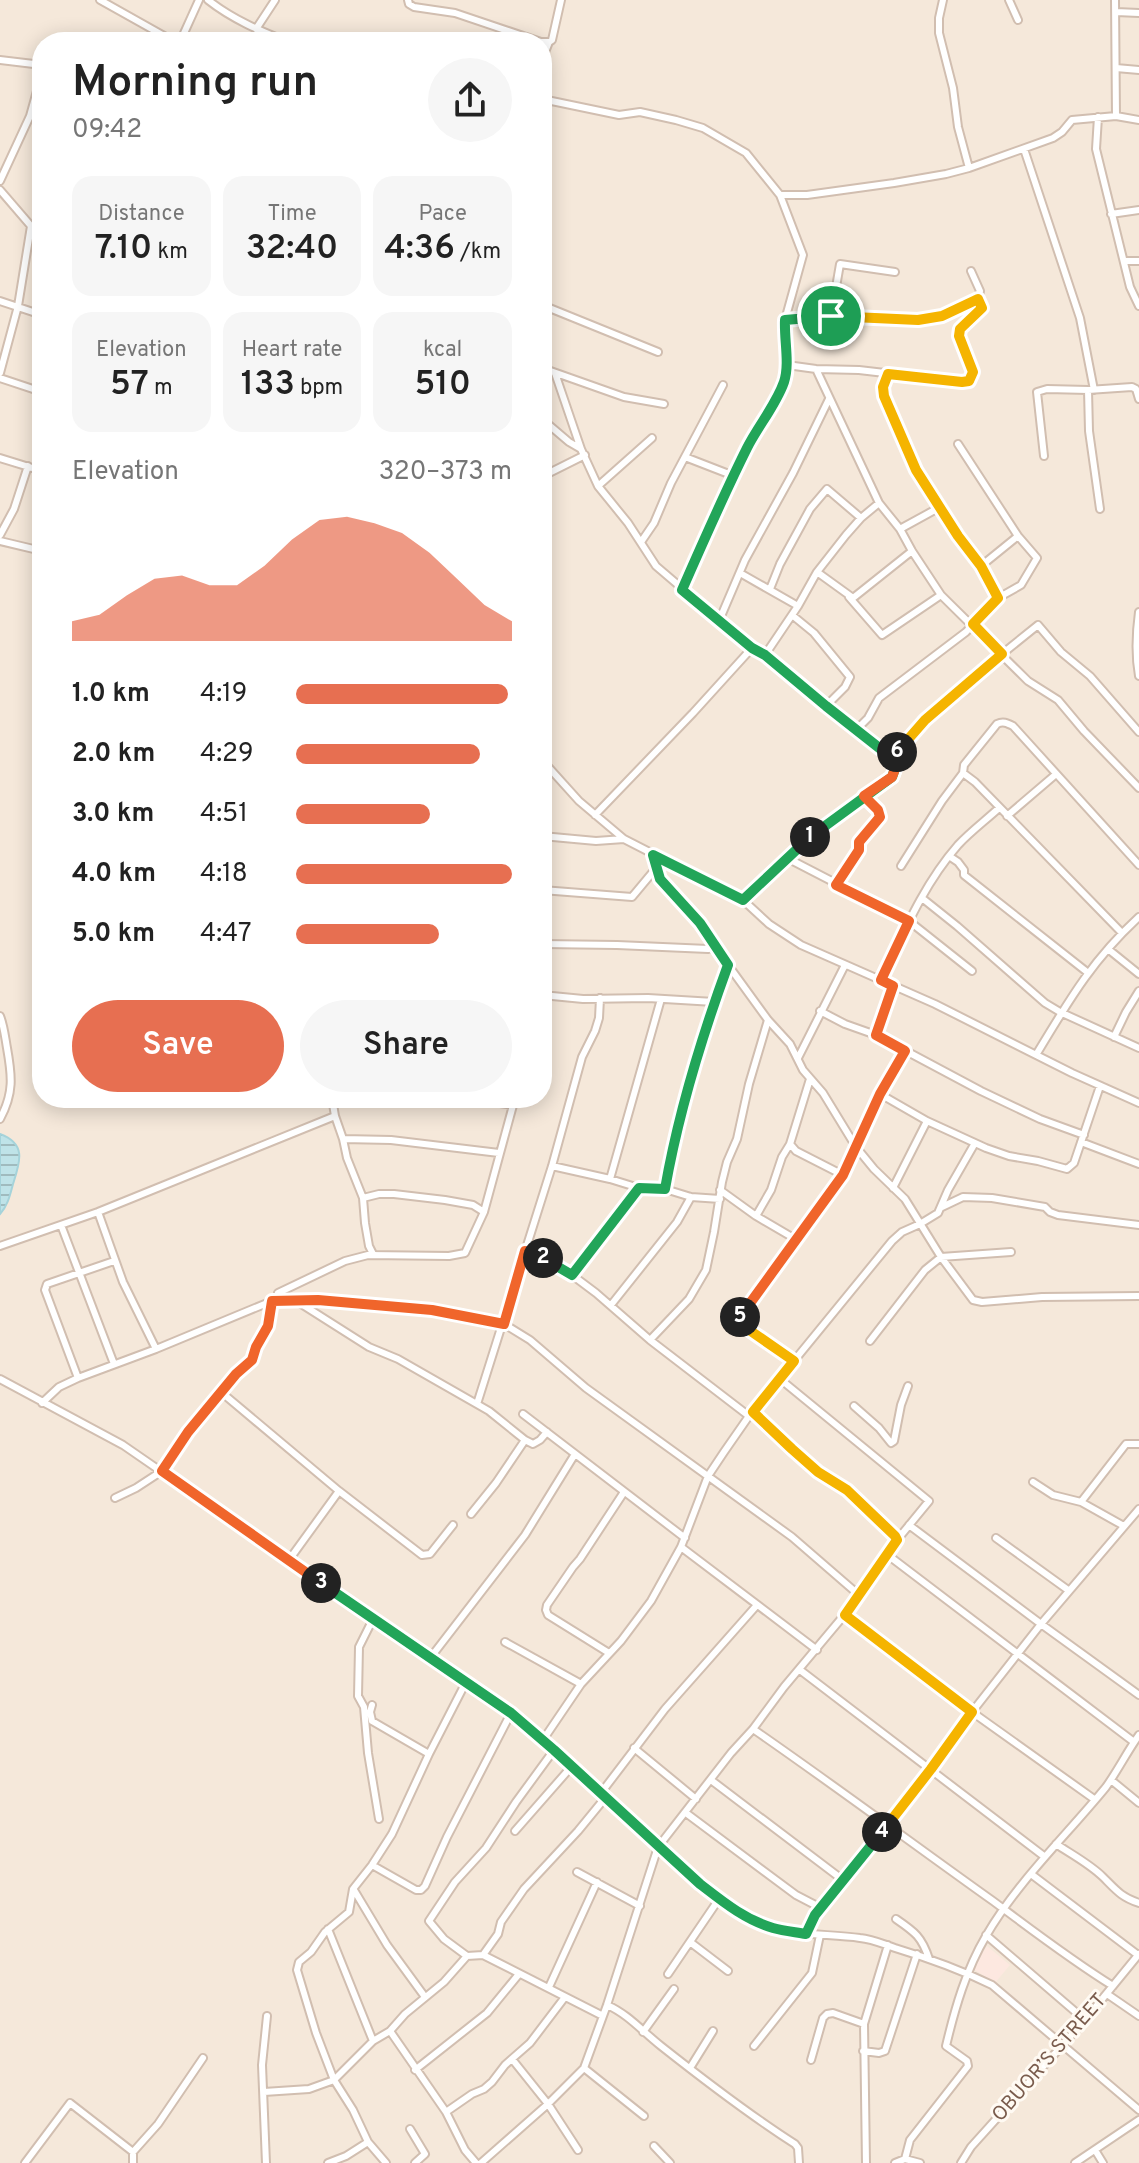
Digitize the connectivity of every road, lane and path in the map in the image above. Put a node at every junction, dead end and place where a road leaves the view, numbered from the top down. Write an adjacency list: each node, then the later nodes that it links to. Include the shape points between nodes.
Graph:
1 (100, 0): 14 (street)
2 (199, 0): 15 (street)
3 (208, 0): 13 (street)
4 (275, 0): 13 (street)
5 (408, 0): 17 (street, via 414,7 455,13)
6 (561, 0): 18 (street)
7 (943, 0): 29 (street, via 939,33)
8 (1009, 0): 12 (street)
9 (1115, 0): 10 (street)
10 (1116, 12): 11 (street); 21 (street)
11 (1139, 13)
12 (1018, 20)
13 (256, 29): 16 (street)
14 (159, 32)
15 (182, 32)
16 (263, 32)
17 (513, 32)
18 (552, 40)
19 (0, 60): 20 (street)
20 (32, 64)
21 (1116, 68): 22 (street); 25 (street)
22 (1139, 70)
23 (552, 101): 32 (street, via 619,115 640,112 703,128 746,153)
24 (32, 109): 30 (street)
25 (1116, 116): 26 (street); 27 (street)
26 (1098, 117): 28 (street, via 1072,120 1053,138); 34 (street, via 1096,149)
27 (1139, 120)
28 (1024, 149): 29 (street); 57 (street, via 1080,318)
29 (969, 168): 32 (street, via 894,183)
30 (0, 181)
31 (0, 190): 35 (street)
32 (780, 195): 47 (street, via 803,255)
33 (1139, 210): 34 (street)
34 (1111, 214): 36 (street)
35 (31, 226): 42 (street)
36 (1124, 261): 37 (street); 43 (street)
37 (1139, 261)
38 (971, 271): 40 (street)
39 (895, 272): 46 (street, via 840,264)
40 (978, 299): 46 (street, via 942,316 918,320); 53 (street, via 981,310 959,336 973,372 969,381)
41 (0, 301): 42 (street)
42 (18, 306): 45 (street); 54 (street)
43 (1139, 306)
44 (552, 309): 48 (street)
45 (32, 311)
46 (831, 316): 47 (street)
47 (785, 320): 49 (street)
48 (658, 352)
49 (787, 365): 50 (street); 71 (street, via 783,383)
50 (816, 369): 53 (street); 58 (street)
51 (552, 372): 52 (street)
52 (555, 373): 60 (street, via 624,397); 64 (street)
53 (888, 374): 74 (street, via 883,387 889,408 916,470)
54 (0, 376): 56 (street)
55 (723, 385): 66 (street)
56 (32, 388)
57 (1091, 390): 59 (street, via 1132,387); 65 (street, via 1037,392); 75 (street, via 1091,454)
58 (829, 398): 73 (street); 85 (street)
59 (1139, 399)
60 (664, 404)
61 (552, 428): 64 (street)
62 (652, 438): 72 (street)
63 (958, 444): 78 (street)
64 (583, 452): 70 (street); 72 (street)
65 (1044, 456)
66 (685, 457): 71 (street); 80 (street)
67 (0, 458): 68 (street)
68 (28, 466): 69 (street); 79 (street)
69 (32, 467)
70 (552, 471)
71 (734, 476): 87 (street)
72 (598, 486): 80 (street)
73 (879, 503): 76 (street); 77 (street)
74 (940, 507): 77 (street); 83 (street)
75 (1100, 509)
76 (861, 518): 84 (street); 86 (street, via 827,489 810,509)
77 (900, 529): 82 (street)
78 (1018, 536): 83 (street); 90 (street, via 1037,558 1021,585)
79 (0, 538): 81 (street)
80 (641, 542): 87 (street, via 656,566)
81 (32, 548)
82 (912, 551): 88 (street); 89 (street)
83 (981, 566): 90 (street)
84 (817, 572): 89 (street); 91 (street)
85 (740, 573): 86 (street); 94 (street)
86 (770, 589): 91 (street)
87 (682, 590): 94 (street)
88 (941, 595): 89 (street, via 882,635); 95 (street)
89 (849, 597)
90 (998, 598): 95 (street)
91 (798, 606): 93 (street)
92 (1139, 612): 99 (street)
93 (792, 615): 98 (street); 101 (street, via 850,677)
94 (719, 621): 96 (street)
95 (973, 624): 97 (street); 102 (street, via 879,698)
96 (752, 648): 98 (street); 111 (street)
97 (1002, 654): 103 (street, via 1038,625); 104 (street, via 925,720); 108 (street, via 1028,681 1058,700)
98 (765, 655): 101 (street)
99 (1138, 661): 100 (street)
100 (1139, 676)
101 (826, 706): 102 (street)
102 (856, 730): 104 (street)
103 (1139, 732)
104 (892, 758): 109 (street, via 892,777)
105 (552, 771): 111 (street)
106 (963, 773): 107 (street, via 1001,721 1013,726); 110 (street); 119 (street)
107 (1055, 775): 112 (street); 118 (street)
108 (1139, 788)
109 (864, 796): 117 (street); 121 (street, via 880,817 859,842)
110 (999, 808): 112 (street); 116 (street)
111 (595, 815): 114 (street)
112 (1007, 816): 127 (street)
113 (552, 837): 114 (street)
114 (624, 839): 115 (street)
115 (653, 855): 120 (street); 124 (street)
116 (949, 856): 123 (street); 134 (street, via 964,875)
117 (787, 858): 121 (street); 124 (street)
118 (1139, 865)
119 (901, 866)
120 (657, 867): 122 (street, via 632,897); 129 (street, via 660,879)
121 (836, 885): 126 (street)
122 (552, 891)
123 (922, 898): 126 (street); 144 (street)
124 (743, 900): 132 (street, via 786,937)
125 (1139, 917): 127 (street)
126 (909, 921): 133 (street); 136 (street)
127 (1122, 933): 130 (street)
128 (552, 944): 129 (street)
129 (715, 947): 131 (street)
130 (1108, 949): 134 (street); 135 (street)
131 (728, 965): 142 (street); 146 (street)
132 (845, 965): 136 (street); 143 (street)
133 (972, 971)
134 (1087, 972): 144 (street)
135 (1139, 974)
136 (881, 980): 137 (street)
137 (893, 986): 148 (street); 152 (street)
138 (1139, 991): 149 (street)
139 (552, 996): 140 (street)
140 (600, 998): 141 (street); 170 (street, via 599,1018 582,1057)
141 (661, 999): 142 (street); 172 (street)
142 (714, 1002): 175 (street)
143 (820, 1011): 148 (street); 153 (street)
144 (1060, 1012): 149 (street); 152 (street)
145 (0, 1016): 147 (street)
146 (768, 1020): 153 (street); 176 (street)
147 (2, 1031): 161 (street, via 12,1075)
148 (876, 1035): 151 (street)
149 (1114, 1037): 150 (street)
150 (1139, 1048)
151 (905, 1051): 156 (street); 164 (street)
152 (1036, 1055): 155 (street)
153 (798, 1058): 154 (street)
154 (810, 1079): 166 (street); 167 (street)
155 (1100, 1086): 157 (street); 164 (street)
156 (880, 1094): 162 (street); 167 (street)
157 (1139, 1103)
158 (334, 1108): 160 (street)
159 (513, 1108): 168 (street)
160 (335, 1116): 163 (street); 181 (street)
161 (0, 1119)
162 (927, 1121): 165 (street); 174 (street)
163 (343, 1139): 168 (street); 178 (street)
164 (1082, 1139): 165 (street, via 1067,1169); 169 (street)
165 (975, 1143): 180 (street)
166 (790, 1144): 171 (street); 183 (street)
167 (856, 1147): 171 (street); 174 (street)
168 (499, 1153): 182 (street)
169 (1139, 1164)
170 (552, 1166): 172 (street); 189 (street)
171 (843, 1175): 187 (street)
172 (610, 1179): 173 (street)
173 (639, 1188): 175 (street); 195 (street)
174 (893, 1188): 184 (street)
175 (665, 1189): 177 (street)
176 (720, 1190): 179 (street); 183 (street)
177 (691, 1197): 179 (street); 200 (street)
178 (363, 1198): 182 (street, via 394,1194 473,1205); 191 (street)
179 (720, 1199): 202 (street, via 706,1270 689,1299)
180 (942, 1207): 184 (street); 186 (street, via 963,1197 992,1198 1045,1207 1058,1215)
181 (98, 1212): 185 (street); 193 (street)
182 (484, 1212): 191 (street, via 465,1253)
183 (756, 1216): 187 (street)
184 (920, 1224): 192 (street); 205 (street, via 892,1241)
185 (61, 1225): 188 (street); 194 (street)
186 (1139, 1225)
187 (797, 1240): 205 (street, via 739,1321)
188 (0, 1246)
189 (525, 1251): 195 (street); 201 (street)
190 (1011, 1252): 192 (street)
191 (373, 1254): 196 (street, via 345,1261)
192 (941, 1257): 197 (street, via 973,1300 982,1302); 203 (street)
193 (114, 1261): 194 (street); 204 (street)
194 (80, 1273): 206 (street); 207 (street, via 47,1284 45,1290)
195 (572, 1275): 200 (street)
196 (278, 1293)
197 (1139, 1296)
198 (295, 1300): 199 (street); 201 (street, via 432,1310); 213 (street, via 369,1347)
199 (272, 1301): 204 (street); 211 (street, via 268,1326 252,1360)
200 (611, 1305): 202 (street)
201 (504, 1324): 213 (street); 222 (street)
202 (650, 1340): 216 (street)
203 (870, 1341)
204 (156, 1349): 206 (street)
205 (794, 1361): 209 (street)
206 (114, 1364): 207 (street)
207 (78, 1378): 212 (street)
208 (0, 1379): 212 (street)
209 (780, 1379): 216 (street); 231 (street, via 929,1501)
210 (908, 1386): 214 (street, via 891,1443)
211 (221, 1392): 221 (street); 224 (street)
212 (42, 1403): 221 (street)
213 (477, 1404): 218 (street)
214 (854, 1406)
215 (523, 1414): 217 (street)
216 (751, 1414): 222 (street); 235 (street, via 847,1490)
217 (547, 1432): 218 (street, via 533,1444); 220 (street)
218 (525, 1440): 229 (street)
219 (1139, 1444): 227 (street, via 1126,1444)
220 (575, 1454): 225 (street); 249 (street, via 525,1535)
221 (162, 1471): 226 (street); 238 (street)
222 (708, 1476): 233 (street); 240 (street, via 792,1537)
223 (1033, 1482): 227 (street, via 1053,1495)
224 (339, 1491): 230 (street, via 422,1555 430,1554); 238 (street)
225 (624, 1492): 233 (street); 247 (street, via 546,1610)
226 (115, 1498)
227 (1081, 1502): 232 (street)
228 (1138, 1512): 232 (street)
229 (471, 1514)
230 (453, 1525)
231 (909, 1525): 235 (street); 244 (street)
232 (1124, 1526): 239 (street)
233 (685, 1538): 236 (street)
234 (996, 1538): 239 (street)
235 (897, 1540): 240 (street)
236 (681, 1547): 241 (street); 247 (street, via 651,1601)
237 (893, 1559): 248 (street)
238 (289, 1560): 243 (street)
239 (1068, 1590): 244 (street)
240 (859, 1595): 242 (street)
241 (757, 1605): 246 (street); 261 (street)
242 (845, 1615): 246 (street); 255 (street)
243 (373, 1619): 249 (street); 274 (street, via 359,1647 358,1696 364,1707)
244 (1041, 1624): 248 (street); 253 (street)
245 (505, 1642): 252 (street)
246 (817, 1650): 250 (street)
247 (609, 1653): 252 (street)
248 (1017, 1655): 255 (street); 260 (street)
249 (431, 1657): 251 (street)
250 (800, 1670): 257 (street); 266 (street)
251 (466, 1682): 256 (street); 263 (street)
252 (581, 1684): 259 (street)
253 (1139, 1695)
254 (372, 1705): 263 (street, via 372,1721)
255 (972, 1712): 266 (street); 271 (street)
256 (511, 1713): 259 (street); 280 (street, via 425,1886 416,1890)
257 (753, 1729): 267 (street); 275 (street)
258 (1139, 1735): 260 (street)
259 (543, 1740): 262 (street)
260 (1132, 1746): 264 (street); 268 (street)
261 (634, 1748): 269 (street); 270 (street)
262 (554, 1750): 265 (street); 301 (street, via 430,1917 444,1939)
263 (429, 1754): 280 (street)
264 (1139, 1757)
265 (572, 1766): 269 (street); 276 (street)
266 (931, 1769): 275 (street); 279 (street)
267 (711, 1780): 270 (street); 283 (street)
268 (1111, 1780): 271 (street); 272 (street)
269 (603, 1796): 278 (street); 300 (street, via 524,1889)
270 (696, 1799): 273 (street)
271 (1094, 1799): 277 (street)
272 (1139, 1803)
273 (686, 1813): 278 (street); 289 (street)
274 (379, 1819)
275 (889, 1824): 283 (street); 290 (street)
276 (515, 1831)
277 (1056, 1844): 279 (street); 287 (street, via 1112,1889)
278 (658, 1847): 286 (street); 288 (street)
279 (1045, 1857): 282 (street)
280 (372, 1865): 285 (street)
281 (577, 1872): 284 (street)
282 (1031, 1874): 290 (street); 299 (street)
283 (843, 1880): 289 (street)
284 (597, 1882): 288 (street); 308 (street)
285 (353, 1889): 292 (street, via 349,1912); 311 (street)
286 (719, 1899): 293 (street, via 761,1923); 296 (street)
287 (1139, 1903)
288 (640, 1906): 313 (street)
289 (821, 1908): 293 (street)
290 (1005, 1910): 295 (street); 307 (street)
291 (896, 1919): 302 (street, via 918,1934)
292 (328, 1929): 322 (street); 332 (street, via 297,1970)
293 (806, 1934): 294 (street)
294 (820, 1935): 297 (street); 324 (street, via 812,1973)
295 (986, 1935): 304 (street); 317 (street)
296 (690, 1942): 303 (street); 306 (street)
297 (888, 1945): 298 (street); 318 (street)
298 (917, 1954): 302 (street); 325 (street, via 885,2051)
299 (1138, 1954): 307 (street, OBUOR’S STREET)
300 (483, 1955): 301 (street); 305 (street)
301 (467, 1956): 311 (street)
302 (929, 1959): 304 (street)
303 (728, 1971)
304 (968, 1973): 323 (street, via 992,1985); 345 (street, via 946,2046 968,2066 910,2140)
305 (519, 1974): 308 (street); 331 (street, via 487,2013)
306 (668, 1974)
307 (1113, 1986): 310 (street, OBUOR’S STREET)
308 (549, 1987): 312 (street)
309 (674, 1989): 321 (street)
310 (1107, 1994): 316 (street); 317 (street, OBUOR’S STREET)
311 (425, 1997): 319 (street)
312 (565, 1997): 315 (street); 327 (street)
313 (607, 2005): 315 (street); 321 (street, via 622,2011)
314 (267, 2016): 333 (street)
315 (603, 2016): 329 (street)
316 (1139, 2016)
317 (1085, 2020): 323 (street, OBUOR’S STREET)
318 (864, 2024): 325 (street); 328 (street, via 827,2014)
319 (390, 2031): 322 (street); 331 (street)
320 (713, 2031): 330 (street)
321 (643, 2032): 330 (street)
322 (373, 2041): 332 (street)
323 (1062, 2045): 335 (street); 358 (street, OBUOR’S STREET)
324 (754, 2046)
325 (863, 2051): 355 (street)
326 (203, 2058): 344 (street)
327 (512, 2059): 334 (street); 336 (street, via 484,2089)
328 (811, 2060)
329 (584, 2068): 334 (street); 337 (street)
330 (690, 2068): 354 (street, via 795,2144)
331 (415, 2070): 336 (street)
332 (334, 2080): 333 (street, via 309,2089); 340 (street)
333 (264, 2092): 348 (street)
334 (548, 2104): 342 (street); 352 (street)
335 (1139, 2110)
336 (446, 2112): 352 (street, via 465,2150)
337 (644, 2116)
338 (1139, 2120): 343 (street)
339 (410, 2129): 351 (street, via 425,2154)
340 (368, 2142): 349 (street); 350 (street)
341 (654, 2146): 353 (street)
342 (578, 2150)
343 (1095, 2150): 359 (street); 360 (street)
344 (133, 2152): 346 (street, via 70,2103); 347 (street)
345 (905, 2159): 356 (street); 357 (street)
346 (25, 2163)
347 (133, 2163)
348 (266, 2163)
349 (328, 2163)
350 (386, 2163)
351 (415, 2163)
352 (478, 2163)
353 (670, 2163)
354 (799, 2163)
355 (866, 2163)
356 (895, 2163)
357 (920, 2163)
358 (961, 2163)
359 (1075, 2163)
360 (1103, 2163)

